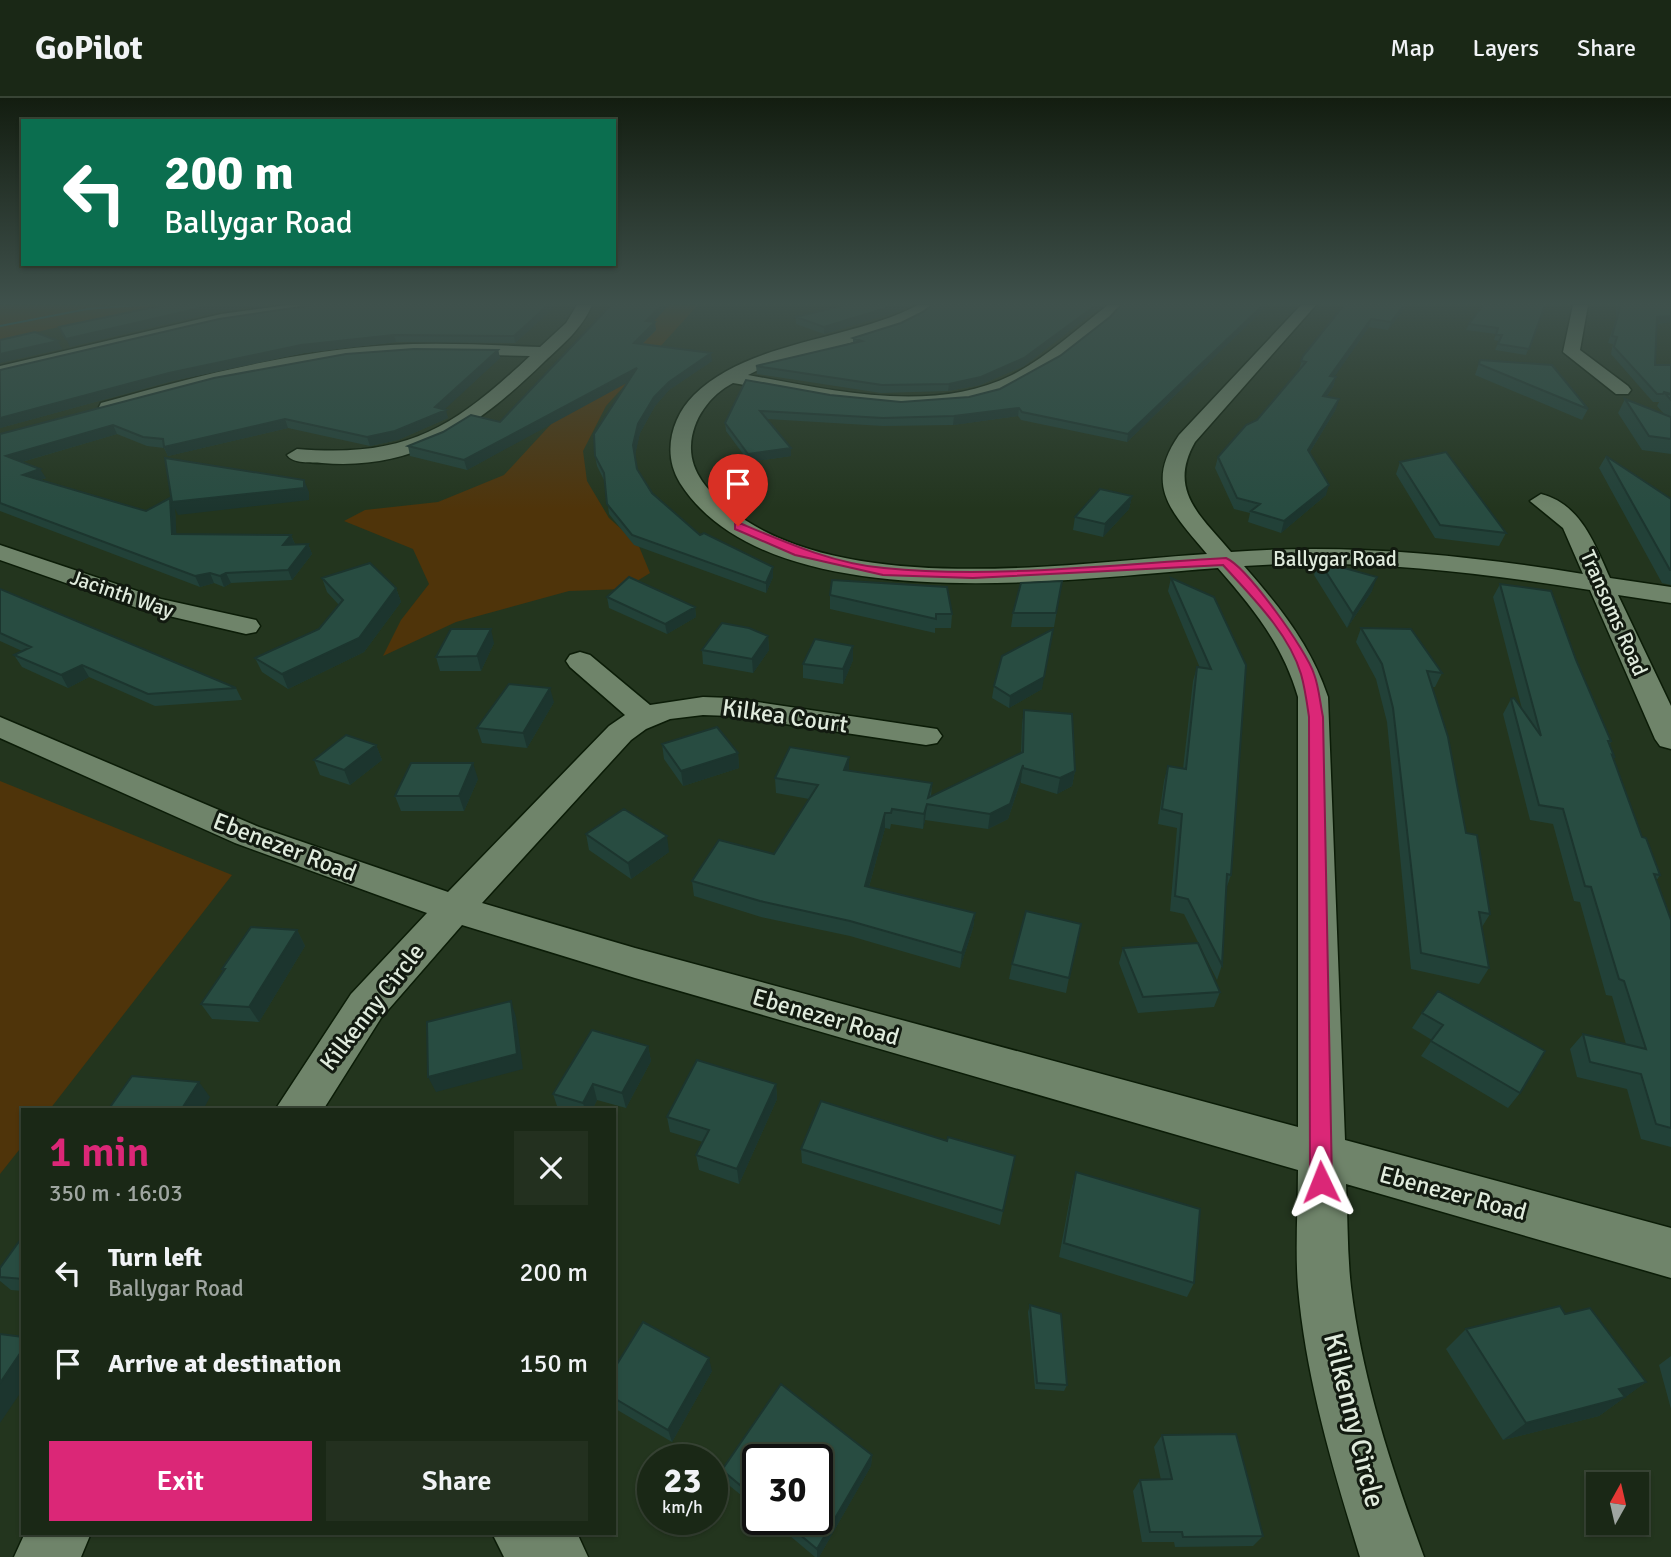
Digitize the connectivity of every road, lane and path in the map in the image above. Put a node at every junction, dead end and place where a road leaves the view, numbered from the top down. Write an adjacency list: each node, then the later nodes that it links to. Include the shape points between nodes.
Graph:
1 (240, 373): 9 (street)
2 (521, 373): 10 (street, via 468,422 428,441 361,458)
3 (741, 373): 7 (street, Ballygar Road)
4 (1027, 373): 7 (street, via 965,395 883,400)
5 (1247, 373): 13 (street, Kilkenny Circle, via 1186,439 1173,463 1174,491 1183,509)
6 (1599, 373): 8 (street)
7 (731, 377): 13 (street, Ballygar Road, via 694,410 679,445 680,461 698,494 714,509 738,526 799,552 883,572 922,575)
8 (1622, 390)
9 (95, 410)
10 (297, 454)
11 (1541, 501): 14 (street, Transoms Road, via 1573,524)
12 (0, 552): 16 (street, Jacinth Way, via 152,606)
13 (1226, 561): 14 (street, Ballygar Road, via 1378,556); 24 (street, Kilkenny Circle, via 1297,649 1313,697)
14 (1601, 585): 15 (street, Ballygar Road); 21 (street, Transoms Road)
15 (1671, 595)
16 (246, 626)
17 (580, 661): 18 (street)
18 (645, 716): 20 (street, Kilkea Court, via 682,707 731,707); 22 (street, Kilkea Court, via 620,733)
19 (0, 726): 22 (street, Ebenezer Road, via 247,835)
20 (926, 736)
21 (1671, 739)
22 (453, 908): 23 (street, Kilkenny Circle, via 366,1006); 24 (street, Ebenezer Road)
23 (299, 1108)
24 (1320, 1156): 25 (street, Ebenezer Road); 30 (street, Kilkenny Circle, via 1324,1285 1333,1357)
25 (1671, 1253)
26 (59, 1535): 28 (street)
27 (526, 1535): 29 (street)
28 (46, 1557)
29 (557, 1557)
30 (1392, 1557)

